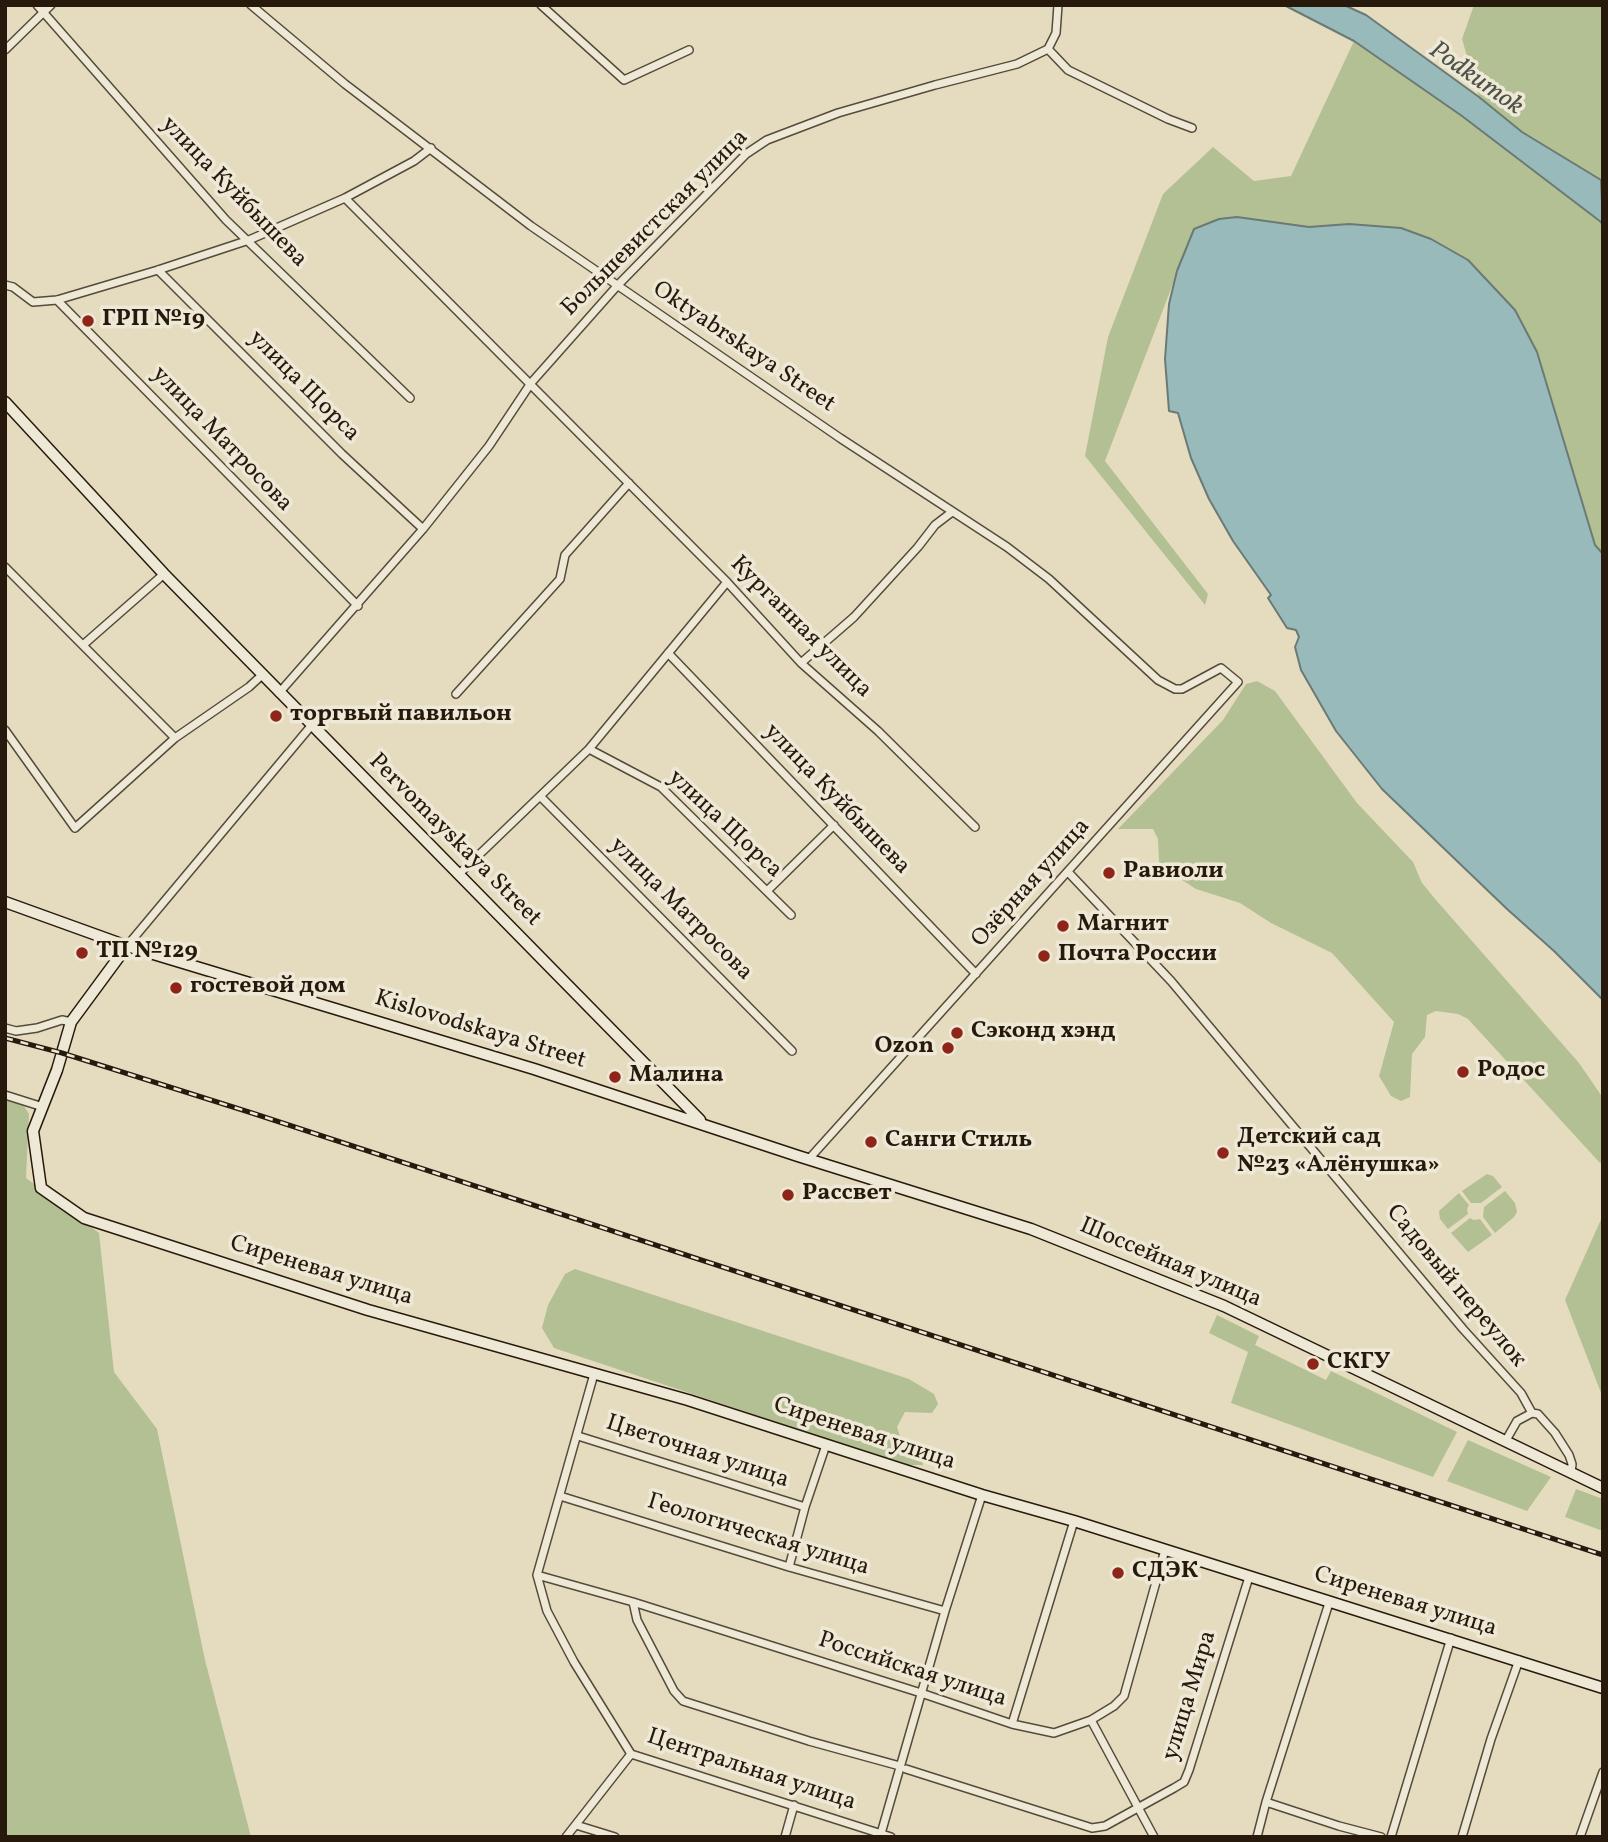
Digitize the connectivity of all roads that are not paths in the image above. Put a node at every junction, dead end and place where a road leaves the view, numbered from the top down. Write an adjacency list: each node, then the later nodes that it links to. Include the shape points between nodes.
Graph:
1 (37, 5): 6 (street, улица Куйбышева)
2 (51, 5): 6 (street)
3 (251, 5): 11 (street, Oktyabrskaya Street)
4 (541, 5): 9 (street, via 624,80)
5 (1058, 5): 7 (street, via 1056,33)
6 (44, 13): 8 (street); 13 (street, улица Куйбышева, via 226,220)
7 (1048, 49): 10 (street, via 1068,70); 16 (street, Большевистская улица, via 1017,64 838,113 767,139 746,154)
8 (5, 50)
9 (689, 50)
10 (1192, 128)
11 (430, 148): 12 (street); 16 (street, Oktyabrskaya Street)
12 (345, 198): 13 (street); 18 (street, Курганная улица)
13 (249, 240): 14 (street); 19 (street, улица Куйбышева)
14 (158, 270): 17 (street); 23 (street, улица Щорса)
15 (5, 285): 17 (street, via 33,302)
16 (617, 286): 18 (street, Большевистская улица); 22 (street, Oktyabrskaya Street)
17 (57, 300): 27 (street, улица Матросова)
18 (531, 383): 21 (street, Курганная улица); 23 (street, Большевистская улица, via 489,446)
19 (410, 398)
20 (5, 402): 25 (street, Pervomayskaya Street)
21 (629, 483): 26 (street, Курганная улица); 34 (street, via 565,555 560,579)
22 (952, 512): 30 (street, via 935,525 854,617); 32 (street, Oktyabrskaya Street, via 1049,579 1157,680)
23 (423, 529): 27 (street, Большевистская улица)
24 (5, 568): 28 (street)
25 (164, 574): 28 (street); 31 (street, Pervomayskaya Street)
26 (727, 582): 29 (street); 30 (street, Курганная улица)
27 (358, 606): 33 (street, Большевистская улица)
28 (83, 645): 37 (street)
29 (668, 653): 38 (street); 40 (street, улица Куйбышева)
30 (801, 663): 41 (street, Курганная улица)
31 (262, 675): 33 (street, Pervomayskaya Street); 37 (street)
32 (1182, 689): 42 (street, Озёрная улица, via 1221,668 1238,682)
33 (279, 693): 35 (street, Pervomayskaya Street)
34 (456, 694)
35 (311, 726): 43 (street, Pervomayskaya Street); 47 (street)
36 (5, 730): 37 (street, via 75,828)
37 (175, 738)
38 (589, 749): 39 (street); 44 (street, улица Щорса, via 662,787)
39 (541, 797): 43 (street); 51 (street, улица Матросова)
40 (834, 825): 44 (street); 48 (street, улица Куйбышева)
41 (975, 827)
42 (1069, 873): 48 (street, Озёрная улица); 57 (street, Садовый переулок, via 1171,981 1521,1393)
43 (458, 875): 54 (street, Pervomayskaya Street)
44 (768, 891): 46 (street, улица Щорса)
45 (5, 902): 47 (street, Kislovodskaya Street)
46 (791, 915)
47 (128, 946): 49 (street, Сиреневая улица); 54 (street, Kislovodskaya Street)
48 (976, 974): 55 (street, Озёрная улица)
49 (71, 1023): 50 (street, via 62,1020 16,1031); 53 (street, Сиреневая улица)
50 (5, 1028)
51 (792, 1051)
52 (5, 1095): 53 (street)
53 (43, 1107): 56 (street, Сиреневая улица, via 33,1131 41,1188 84,1218 368,1310)
54 (703, 1123): 55 (street, Шоссейная улица)
55 (808, 1160): 59 (street, Шоссейная улица, via 1031,1229 1211,1301)
56 (594, 1374): 58 (street); 60 (street, Сиреневая улица)
57 (1532, 1413): 59 (street, via 1517,1421); 61 (street, Садовый переулок, via 1555,1433 1569,1455)
58 (578, 1436): 64 (street); 65 (street, Цветочная улица)
59 (1505, 1442): 61 (street, Шоссейная улица)
60 (826, 1445): 63 (street, Сиреневая улица); 65 (street)
61 (1571, 1473): 62 (street, Шоссейная улица)
62 (1603, 1488)
63 (982, 1495): 66 (street, Сиреневая улица); 73 (street)
64 (560, 1496): 68 (street, Геологическая улица); 69 (street)
65 (805, 1507): 68 (street)
66 (1074, 1521): 67 (street, Сиреневая улица); 79 (street)
67 (1165, 1550): 70 (street, Сиреневая улица); 78 (street, Российская улица, via 1124,1696)
68 (789, 1566): 73 (street, Геологическая улица)
69 (537, 1576): 71 (street, Российская улица); 80 (street, Центральная улица, via 547,1611)
70 (1249, 1577): 72 (street, Сиреневая улица); 86 (street, улица Мира, via 1184,1782)
71 (633, 1602): 77 (street, Российская улица); 81 (street, улица Мира, via 636,1620 683,1701)
72 (1329, 1603): 74 (street, Сиреневая улица); 84 (street)
73 (945, 1611): 77 (street)
74 (1451, 1638): 75 (street, Сиреневая улица); 96 (street)
75 (1519, 1660): 76 (street, Сиреневая улица); 97 (street)
76 (1603, 1688)
77 (921, 1693): 79 (street, Российская улица); 81 (street)
78 (1091, 1720): 79 (street, Российская улица, via 1054,1733); 86 (street)
79 (1012, 1724)
80 (631, 1754): 85 (street, Центральная улица); 87 (street)
81 (903, 1768): 86 (street, улица Мира, via 1092,1828); 88 (street)
82 (1603, 1772): 83 (street)
83 (1599, 1795): 98 (street)
84 (1266, 1802): 94 (street); 95 (street)
85 (794, 1805): 88 (street, Центральная улица); 91 (street)
86 (1139, 1807): 93 (street)
87 (576, 1825): 89 (street); 90 (street)
88 (881, 1835): 92 (street, Центральная улица)
89 (565, 1837)
90 (615, 1837)
91 (785, 1837)
92 (891, 1837)
93 (1154, 1837)
94 (1257, 1837)
95 (1381, 1837)
96 (1391, 1837)
97 (1462, 1837)
98 (1580, 1837)

